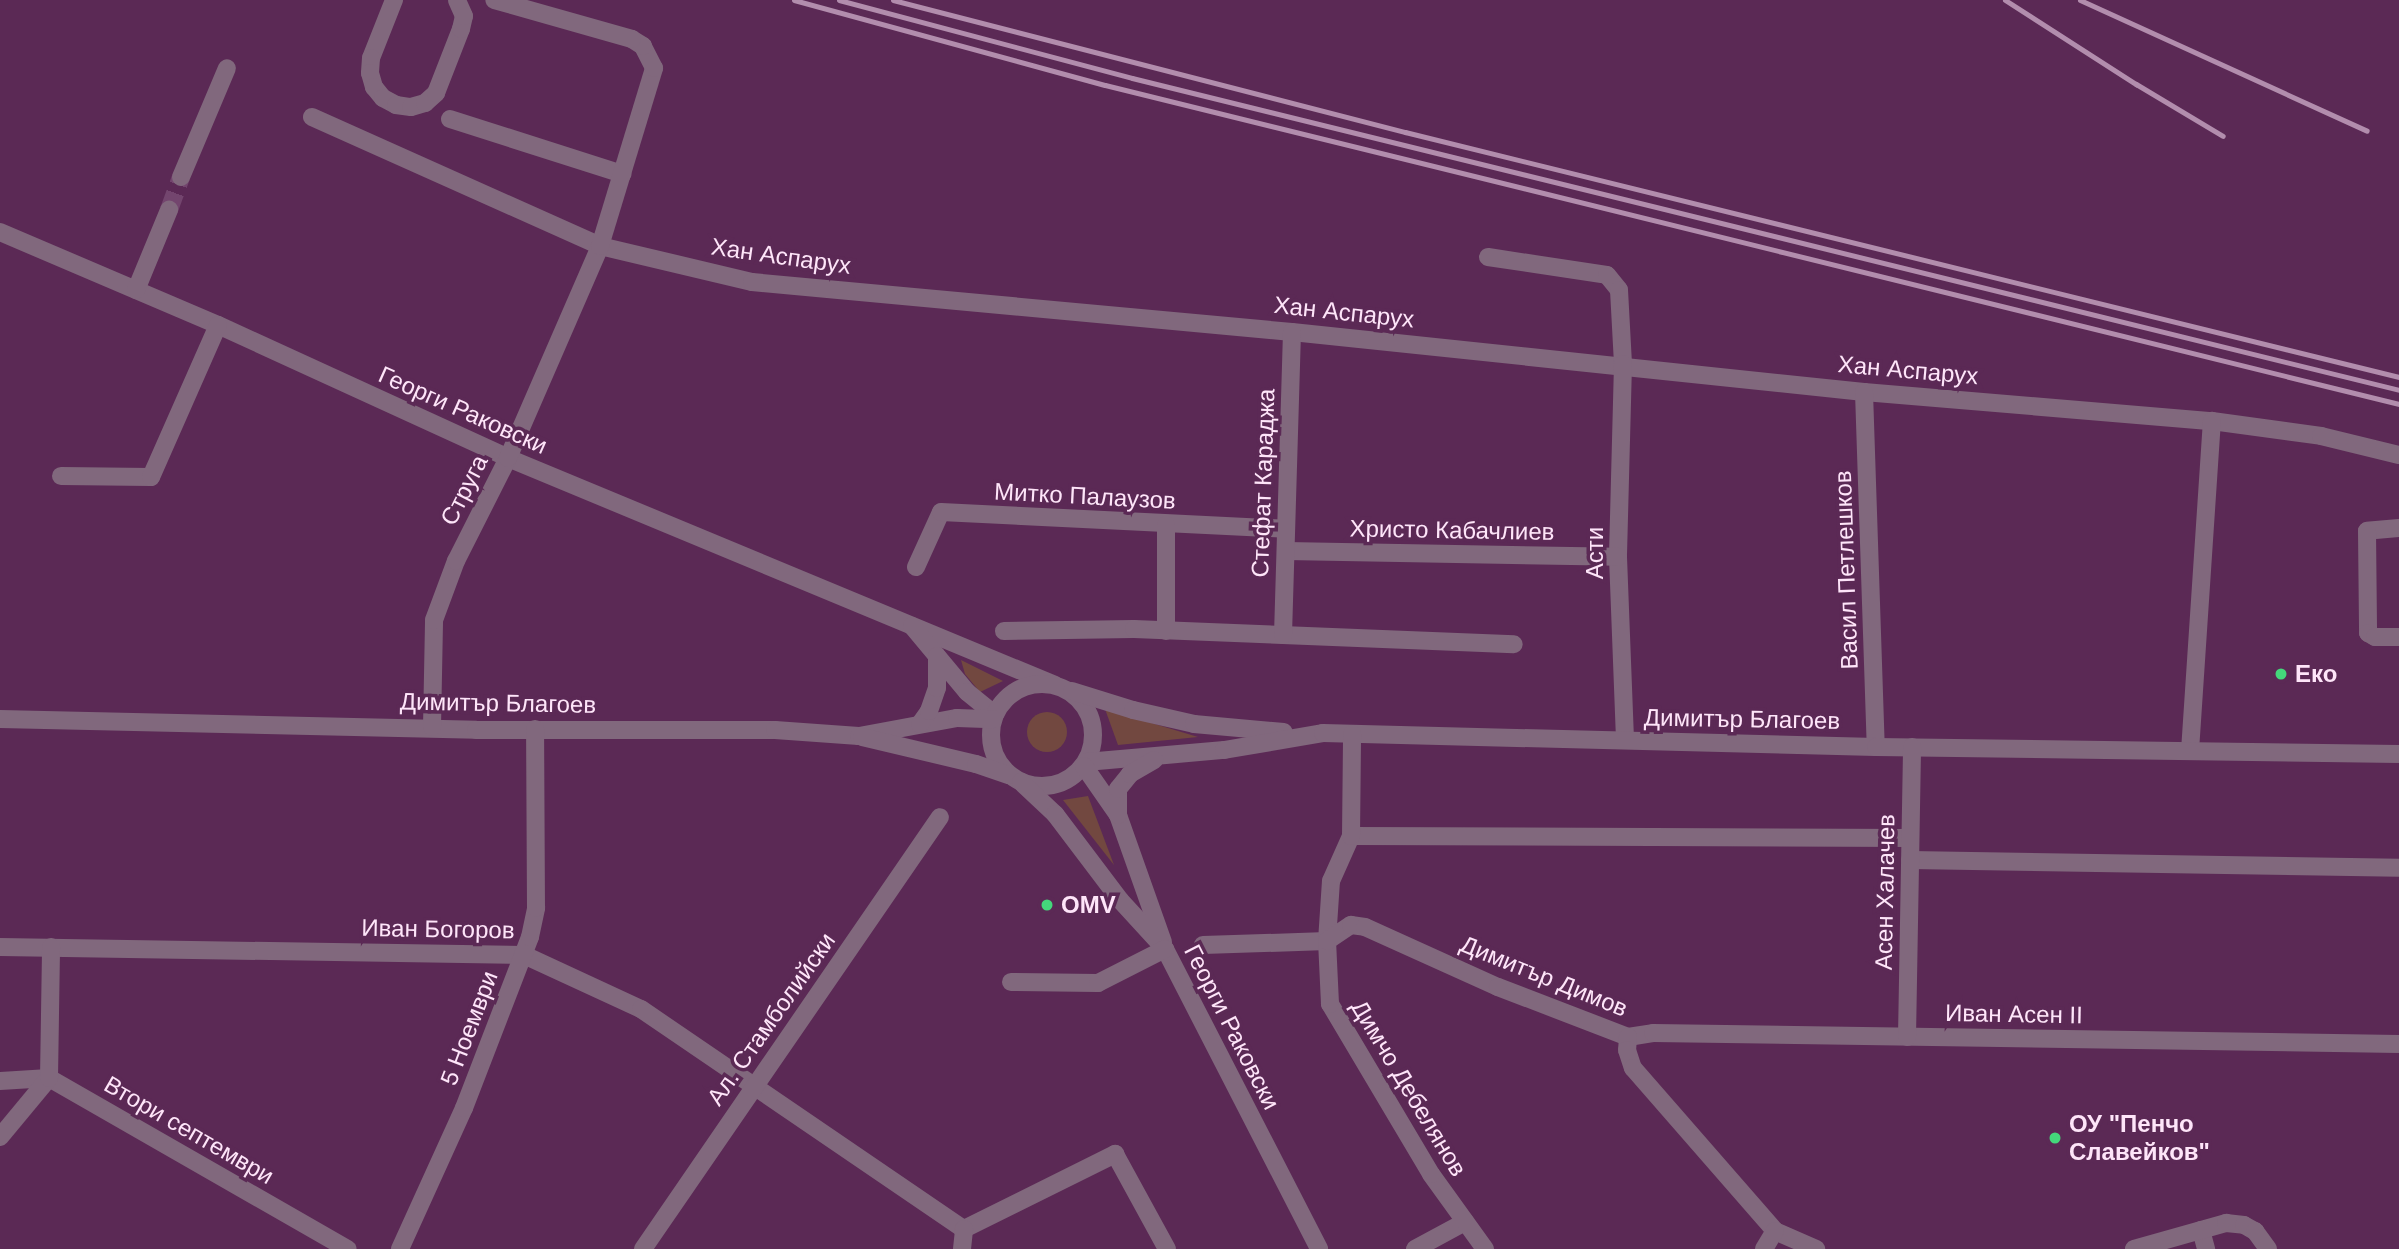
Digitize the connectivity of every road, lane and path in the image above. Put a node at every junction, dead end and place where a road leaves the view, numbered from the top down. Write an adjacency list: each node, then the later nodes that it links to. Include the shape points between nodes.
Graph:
1 (394, 0): 2 (street, via 371,58 370,73 383,98 411,107 436,93 464,16)
2 (457, 0)
3 (494, 0): 7 (street, Струга, via 643,46 654,68)
4 (227, 68): 8 (street)
5 (312, 117): 11 (street, Хан Аспарух)
6 (450, 119): 7 (street)
7 (622, 174): 11 (street, Струга)
8 (181, 177)
9 (169, 209): 13 (street)
10 (0, 232): 13 (street, Георги Раковски)
11 (600, 246): 15 (street, Хан Аспарух, via 752,282); 20 (street, Струга)
12 (1489, 257): 16 (street, Асти, via 1607,275 1619,290)
13 (136, 290): 14 (street, Георги Раковски)
14 (218, 325): 20 (street, Георги Раковски); 21 (street, via 152,477)
15 (1292, 332): 16 (street, Хан Аспарух); 24 (street, Стефат Караджа)
16 (1623, 365): 17 (street, Хан Аспарух); 26 (street, Асти)
17 (1864, 391): 18 (street, Хан Аспарух); 45 (street, Васил Петлешков)
18 (2212, 421): 19 (street, Хан Аспарух, via 2321,436); 47 (street)
19 (2399, 455)
20 (508, 458): 28 (street, Георги Раковски); 39 (street, Струга, via 456,561 434,620)
21 (61, 476)
22 (1166, 525): 24 (street, Митко Палаузов); 27 (street, Митко Палаузов, via 941,512); 30 (street)
23 (2399, 528): 32 (street, via 2368,529 2367,543 2368,633)
24 (1286, 529): 25 (street, Стефат Караджа)
25 (1286, 551): 26 (street, Христо Кабачлиев); 31 (street, Стефат Караджа)
26 (1618, 557): 44 (street, Асти)
27 (916, 567)
28 (910, 623): 34 (street, Георги Раковски); 35 (street, Георги Раковски)
29 (1004, 631): 30 (street)
30 (1166, 631): 31 (street)
31 (1283, 635): 33 (street)
32 (2399, 637)
33 (1514, 644)
34 (937, 656): 36 (street, Георги Раковски); 38 (street, via 937,688)
35 (1061, 687): 36 (street, via 1034,685 1013,692); 41 (street, Георги Раковски, via 1194,724); 50 (street, via 1080,700 1091,722 1093,747)
36 (994, 717): 38 (street, Димитър Благоев); 51 (street, via 993,750 999,765)
37 (0, 719): 39 (street, Димитър Благоев)
38 (920, 724): 43 (street, Димитър Благоев)
39 (432, 727): 40 (street, Димитър Благоев)
40 (536, 729): 43 (street, Димитър Благоев, via 775,730); 63 (street, 5 Ноември, via 536,908)
41 (1322, 733): 42 (street, Димитър Благоев); 49 (street, Димитър Благоев)
42 (1352, 734): 44 (street, Димитър Благоев); 54 (street)
43 (859, 736): 51 (street, via 976,764)
44 (1625, 740): 45 (street, Димитър Благоев)
45 (1876, 747): 46 (street, Димитър Благоев)
46 (1912, 747): 47 (street, Димитър Благоев); 55 (street, Асен Халачев)
47 (2190, 751): 48 (street, Димитър Благоев)
48 (2399, 754)
49 (1161, 757): 50 (street, Димитър Благоев); 52 (street, via 1130,774 1118,789)
50 (1085, 764): 51 (street, via 1055,785 1032,786); 52 (street)
51 (1016, 779): 62 (street, Георги Раковски, via 1055,814 1120,900)
52 (1118, 815): 62 (street)
53 (940, 817): 70 (street, Ал. Стамболийски)
54 (1351, 836): 55 (street); 58 (street, Димчо Дебелянов, via 1331,881)
55 (1910, 838): 56 (street, Асен Халачев)
56 (1910, 860): 57 (street); 66 (street, Асен Халачев)
57 (2399, 868)
58 (1327, 941): 59 (street); 65 (street, Димитър Димов, via 1350,925 1365,927 1498,987); 72 (street, Димчо Дебелянов, via 1330,1004 1431,1174)
59 (1203, 945)
60 (0, 947): 61 (street, Иван Богоров)
61 (51, 947): 63 (street, Иван Богоров); 68 (street)
62 (1165, 949): 64 (street, via 1098,983); 81 (street, Георги Раковски)
63 (524, 955): 70 (street, Иван Богоров, via 642,1009); 77 (street, 5 Ноември, via 464,1108)
64 (1011, 982)
65 (1628, 1037): 66 (street, Иван Асен II, via 1653,1033); 75 (street, Димитър Димов, via 1633,1068)
66 (1907, 1037): 67 (street, Иван Асен II)
67 (2399, 1044)
68 (49, 1079): 69 (street); 71 (street); 76 (street, Втори септември)
69 (0, 1081)
70 (755, 1086): 73 (street, Иван Богоров); 78 (street, Ал. Стамболийски)
71 (0, 1137)
72 (1465, 1222): 82 (street); 83 (street, Димчо Дебелянов)
73 (964, 1229): 79 (street); 80 (street, via 1115,1154)
74 (2202, 1230): 86 (street); 87 (street); 88 (street, via 2226,1223 2244,1225)
75 (1775, 1231): 84 (street); 85 (street, Димитър Димов)
76 (348, 1249)
77 (400, 1249)
78 (643, 1249)
79 (962, 1249)
80 (1167, 1249)
81 (1319, 1249)
82 (1415, 1249)
83 (1485, 1249)
84 (1764, 1249)
85 (1816, 1249)
86 (2134, 1249)
87 (2206, 1249)
88 (2269, 1249)

